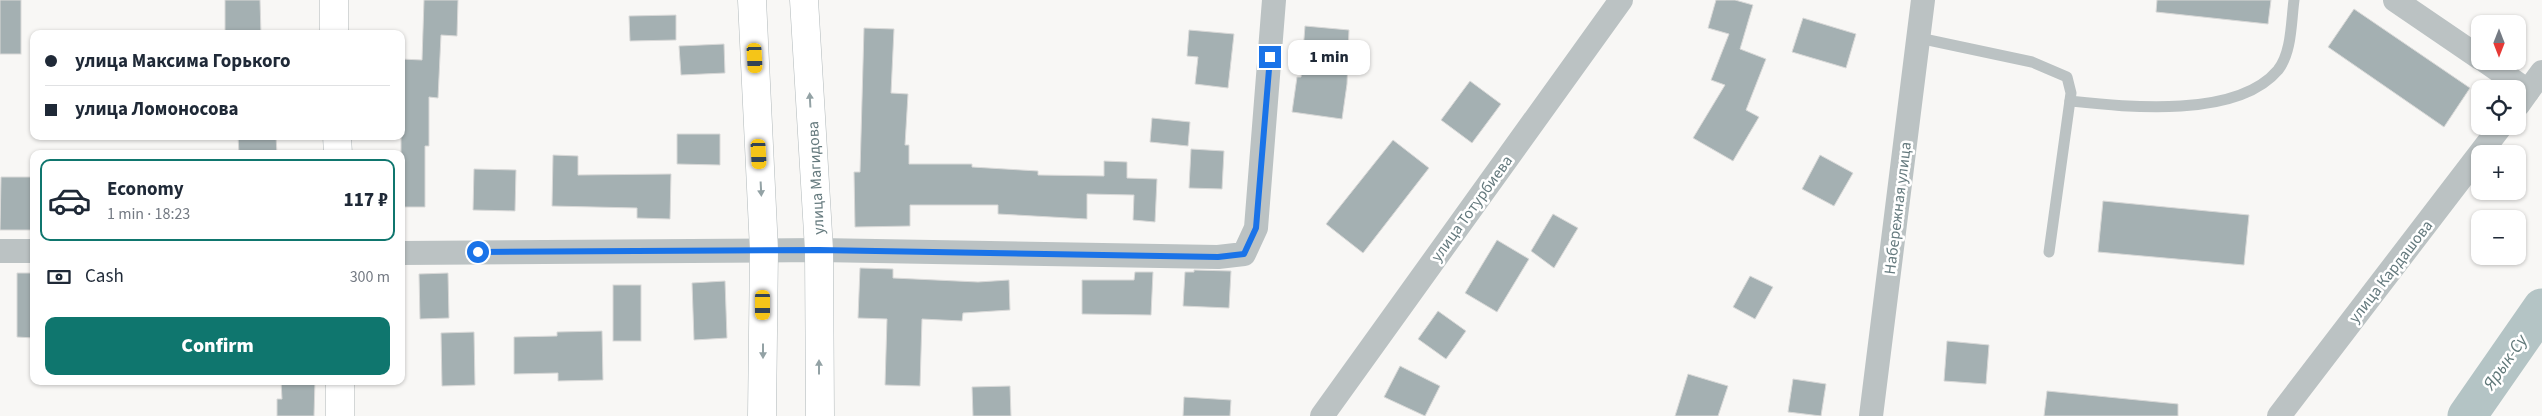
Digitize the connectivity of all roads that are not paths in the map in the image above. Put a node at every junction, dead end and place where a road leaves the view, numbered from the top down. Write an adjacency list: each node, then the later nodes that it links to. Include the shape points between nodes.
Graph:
1 (334, 0): 9 (main road)
2 (752, 0): 16 (main road, one-way to 16)
3 (804, 0): 17 (main road, улица Магидова, one-way to 3)
4 (1274, 0): 17 (street, via 1256,228 1244,254 1218,257)
5 (1621, 0): 26 (street, улица Тотурбиева)
6 (1924, 0): 10 (street, Набережная улица)
7 (2294, 0): 14 (lane, via 2287,52 2278,69 2259,86 2231,100 2168,106)
8 (2395, 0): 11 (street)
9 (334, 30)
10 (1919, 38): 14 (lane, via 2032,62 2067,76); 27 (street, Набережная улица)
11 (2471, 52)
12 (2499, 70): 13 (street)
13 (2529, 89)
14 (2070, 101): 20 (lane)
15 (2494, 135): 28 (street, улица Кардашова)
16 (764, 250): 17 (street); 21 (street); 24 (main road, one-way to 24)
17 (819, 250): 25 (main road, улица Магидова, one-way to 17)
18 (0, 251): 19 (street)
19 (30, 251)
20 (2049, 252)
21 (405, 253)
22 (340, 385): 23 (main road)
23 (340, 416)
24 (762, 416)
25 (820, 416)
26 (1322, 416)
27 (1871, 416)
28 (2279, 416)

